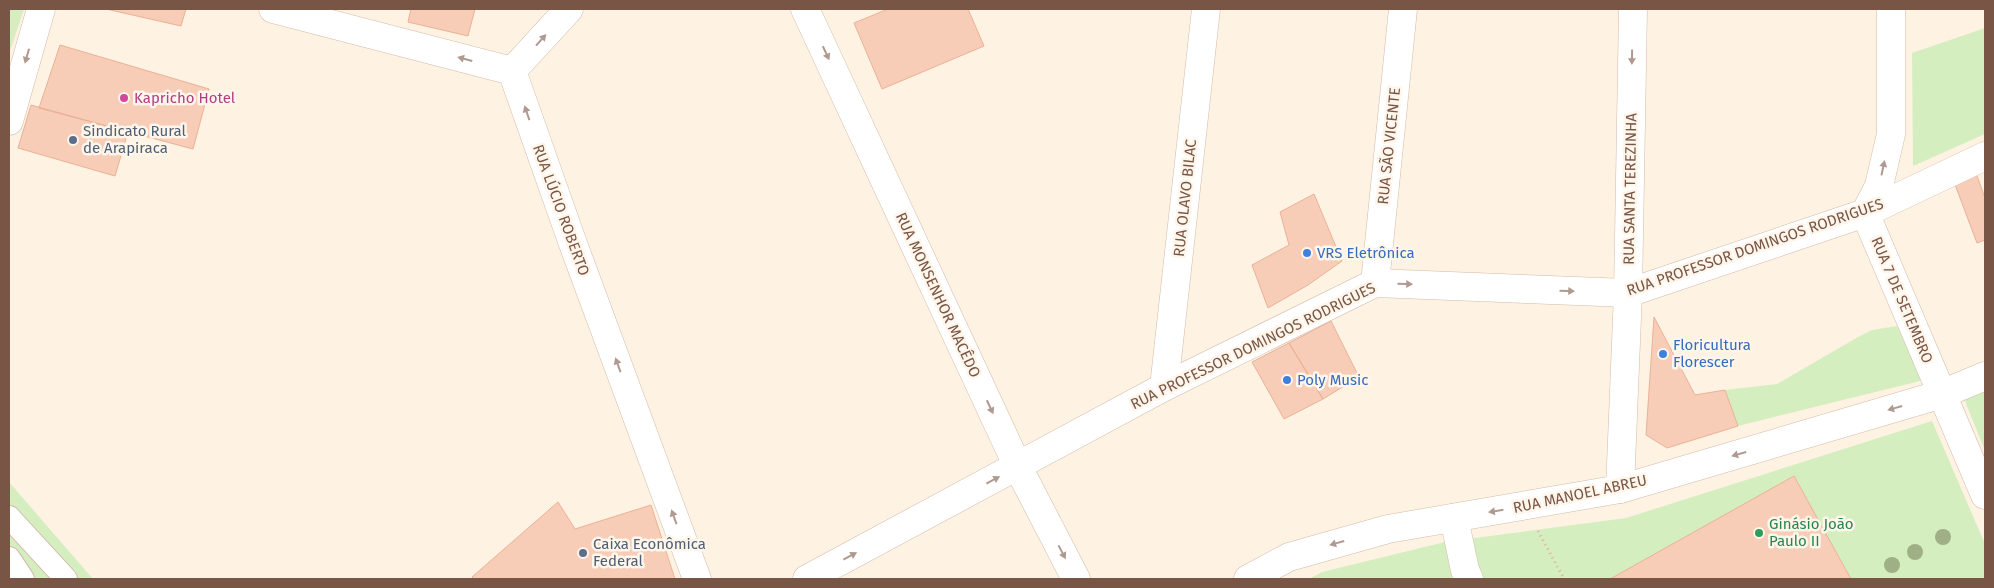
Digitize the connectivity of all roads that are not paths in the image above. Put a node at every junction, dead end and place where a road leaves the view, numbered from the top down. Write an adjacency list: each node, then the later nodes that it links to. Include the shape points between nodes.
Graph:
1 (41, 9): 10 (street, one-way to 10)
2 (273, 9): 9 (street, one-way to 2)
3 (569, 9): 9 (street, one-way to 3)
4 (805, 9): 18 (street, RUA MONSENHOR MACÊDO, one-way to 18)
5 (1206, 9): 16 (street, RUA OLAVO BILAC)
6 (1404, 9): 13 (street, RUA SÃO VICENTE)
7 (1633, 9): 14 (street, RUA SANTA TEREZINHA, one-way to 14)
8 (1891, 9): 12 (street, one-way to 8, via 1879,186 1891,134)
9 (512, 71): 26 (street, RUA LÚCIO ROBERTO, one-way to 9)
10 (9, 121)
11 (1985, 156): 12 (street, RUA PROFESSOR DOMINGOS RODRIGUES)
12 (1865, 213): 14 (street, RUA PROFESSOR DOMINGOS RODRIGUES); 17 (street, RUA 7 DE SETEMBRO)
13 (1375, 283): 14 (street, RUA PROFESSOR DOMINGOS RODRIGUES, one-way to 14); 16 (street, RUA PROFESSOR DOMINGOS RODRIGUES)
14 (1628, 293): 19 (street, RUA SANTA TEREZINHA)
15 (1985, 376): 17 (street, RUA MANOEL ABREU)
16 (1164, 387): 18 (street, RUA PROFESSOR DOMINGOS RODRIGUES)
17 (1942, 394): 19 (street, RUA MANOEL ABREU, one-way to 19); 20 (street, RUA 7 DE SETEMBRO)
18 (1018, 467): 27 (street, RUA PROFESSOR DOMINGOS RODRIGUES, one-way to 18); 28 (street, RUA MONSENHOR MACÊDO, one-way to 28)
19 (1620, 489): 22 (street, RUA MANOEL ABREU, one-way to 22)
20 (1985, 495)
21 (9, 517): 25 (street)
22 (1454, 518): 29 (street, RUA MANOEL ABREU, one-way to 29, via 1388,529 1288,557); 30 (street)
23 (9, 558): 24 (street)
24 (23, 579)
25 (66, 579)
26 (697, 579)
27 (806, 579)
28 (1076, 579)
29 (1248, 579)
30 (1469, 579)

